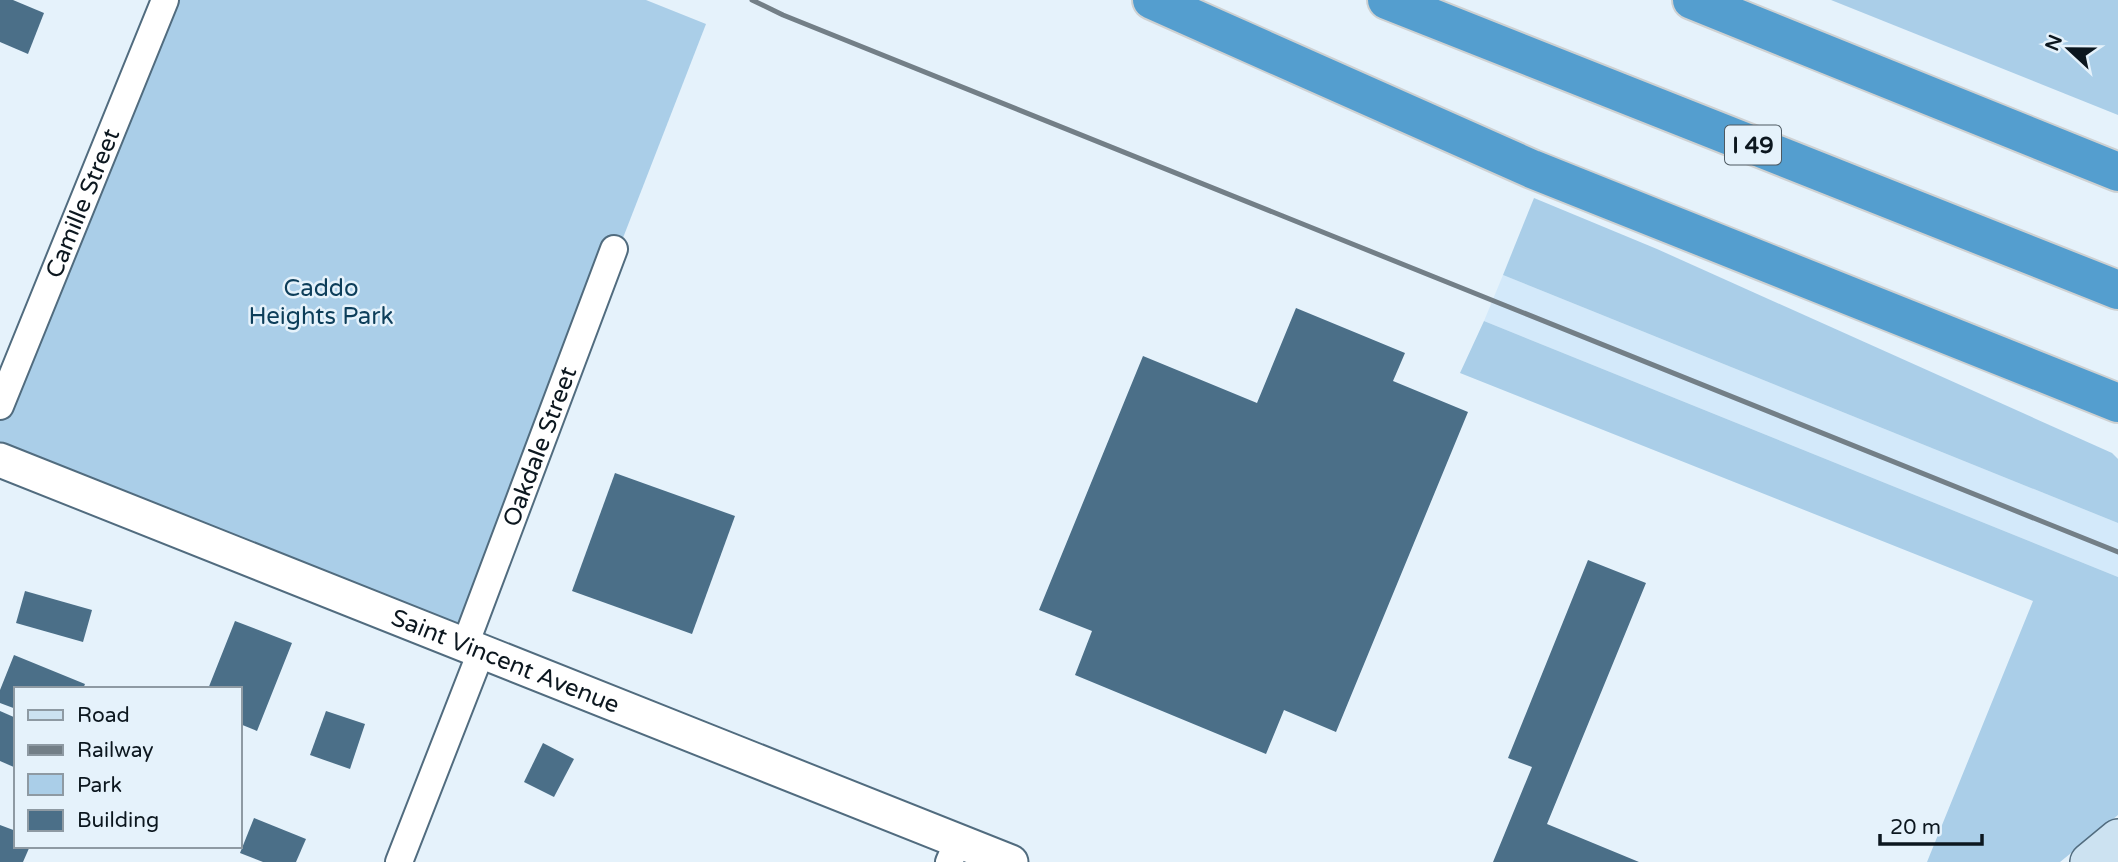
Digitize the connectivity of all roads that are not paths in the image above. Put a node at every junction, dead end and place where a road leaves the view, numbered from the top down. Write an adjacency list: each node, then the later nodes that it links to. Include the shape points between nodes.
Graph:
1 (165, 0): 9 (street, Camille Street)
2 (1152, 0): 8 (highway, via 1532,169)
3 (1387, 0): 7 (highway, I 49)
4 (1692, 0): 5 (highway)
5 (2118, 172)
6 (614, 249): 11 (street, Oakdale Street)
7 (2118, 290)
8 (2113, 403)
9 (0, 406)
10 (1, 464): 11 (street, Saint Vincent Avenue)
11 (473, 648): 13 (street, Saint Vincent Avenue); 14 (street, Oakdale Street)
12 (2118, 838): 16 (main road)
13 (954, 851): 15 (street, Saint Vincent Avenue)
14 (399, 862)
15 (1011, 862)
16 (2089, 862)

